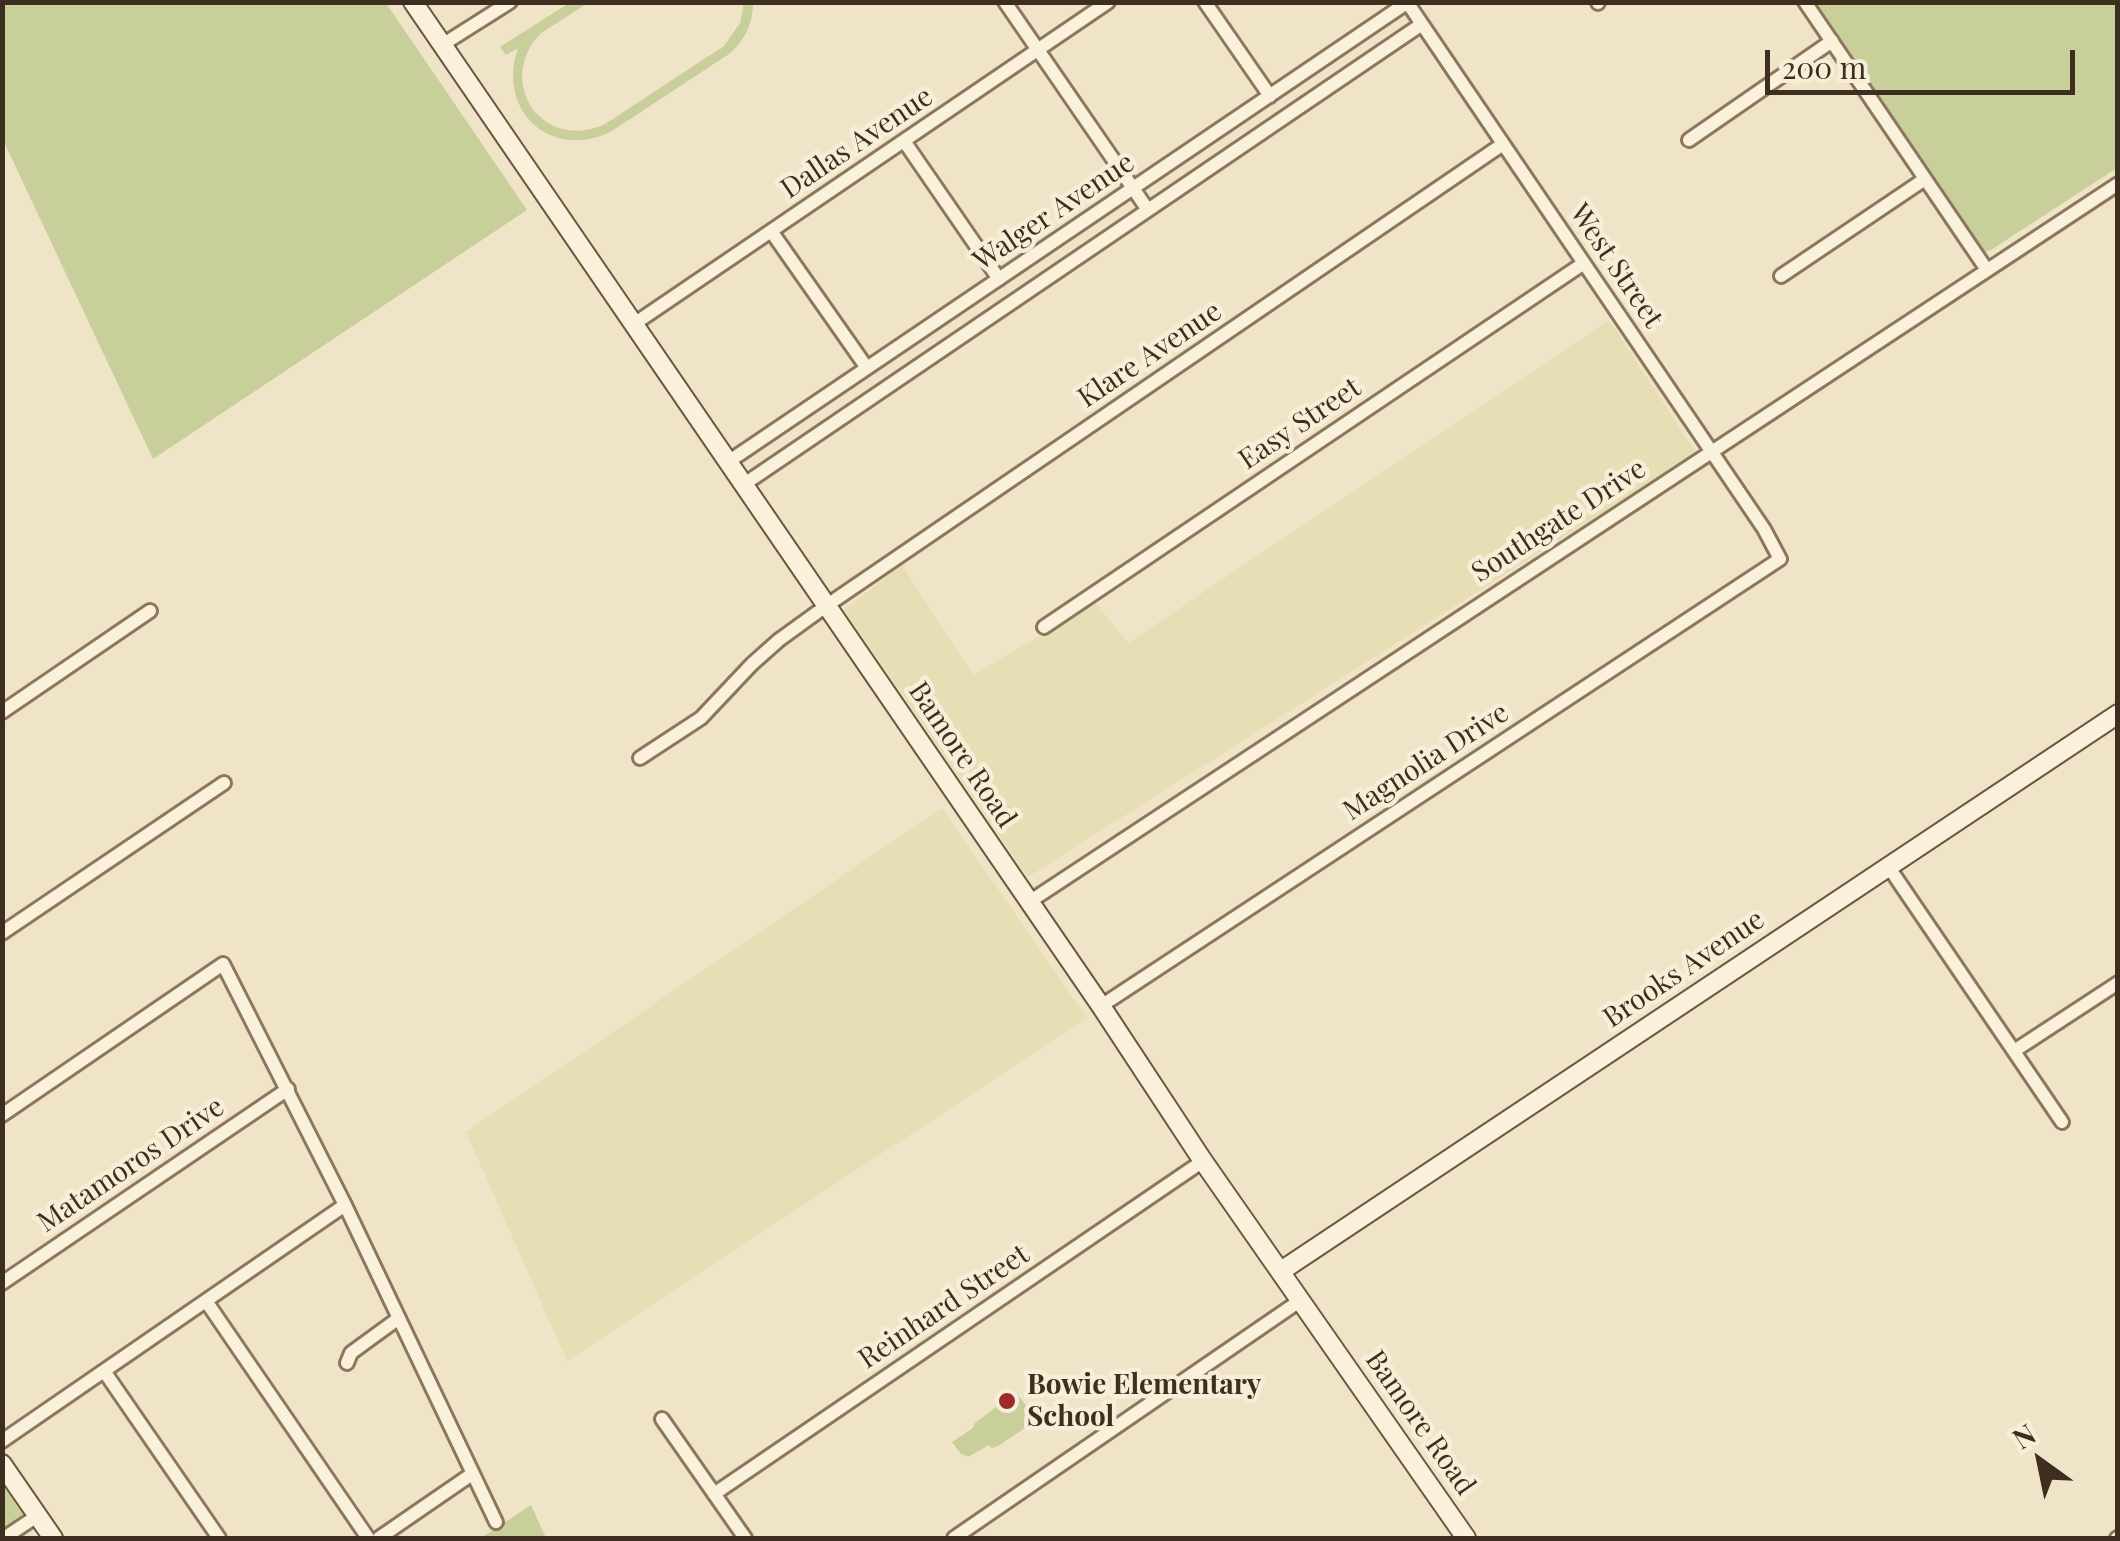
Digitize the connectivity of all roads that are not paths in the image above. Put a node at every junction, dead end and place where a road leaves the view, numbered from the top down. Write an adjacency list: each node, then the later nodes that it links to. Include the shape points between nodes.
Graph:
1 (413, 2): 10 (street, Bamore Road)
2 (510, 2): 10 (street)
3 (1004, 2): 11 (street)
4 (1108, 2): 11 (street, Dallas Avenue)
5 (1205, 2): 12 (street)
6 (1806, 2): 9 (street)
7 (1407, 3): 8 (street, West Street); 12 (street, Walger Avenue)
8 (1422, 24): 15 (street, West Street); 19 (street, Walger Avenue)
9 (1832, 42): 13 (street); 16 (street)
10 (442, 45): 25 (street, Bamore Road)
11 (1037, 50): 14 (street, Dallas Avenue); 18 (street)
12 (1270, 96): 18 (street, Walger Avenue)
13 (1689, 140)
14 (904, 141): 20 (street, Dallas Avenue); 24 (street)
15 (1503, 144): 21 (street, West Street); 31 (street, Klare Avenue)
16 (1925, 179): 22 (street); 23 (street)
17 (2118, 184): 22 (street, Southgate Drive)
18 (1133, 188): 19 (street); 24 (street, Walger Avenue)
19 (1148, 210): 29 (street, Walger Avenue)
20 (771, 231): 25 (street, Dallas Avenue); 26 (street)
21 (1584, 264): 27 (street, West Street); 33 (street, Easy Street)
22 (1987, 270): 27 (street, Southgate Drive)
23 (1781, 276)
24 (1000, 279): 26 (street, Walger Avenue)
25 (634, 324): 28 (street, Bamore Road)
26 (867, 368): 28 (street, Walger Avenue)
27 (1711, 451): 30 (street, West Street); 39 (street, Southgate Drive)
28 (728, 462): 29 (street, Bamore Road)
29 (743, 485): 31 (street, Bamore Road)
30 (1780, 559): 42 (street, Magnolia Drive)
31 (826, 606): 36 (street, Klare Avenue, via 778,640 702,718); 39 (street, Bamore Road)
32 (150, 611): 34 (street)
33 (1044, 627)
34 (2, 712)
35 (2118, 714): 38 (street, Brooks Avenue)
36 (640, 758)
37 (224, 783): 40 (street)
38 (1888, 866): 43 (street); 49 (street, Brooks Avenue)
39 (1030, 902): 42 (street, Bamore Road)
40 (2, 933)
41 (2118, 982): 43 (street)
42 (1100, 1006): 47 (street, Bamore Road)
43 (2014, 1051): 46 (street)
44 (288, 1089): 45 (street, via 223,964); 48 (street); 50 (street, Matamoros Drive)
45 (2, 1114)
46 (2062, 1122)
47 (1202, 1161): 49 (street, Bamore Road); 60 (street, Reinhard Street)
48 (345, 1204): 52 (street); 53 (street)
49 (1282, 1272): 51 (street, Bamore Road)
50 (2, 1283)
51 (1301, 1300): 69 (street); 70 (street, Bamore Road)
52 (206, 1301): 55 (street); 66 (street)
53 (399, 1318): 54 (street); 59 (street)
54 (347, 1363)
55 (104, 1371): 57 (street); 65 (street)
56 (662, 1419): 60 (street)
57 (2, 1441)
58 (2, 1464): 61 (street)
59 (472, 1474): 62 (street); 67 (street)
60 (714, 1494): 68 (street)
61 (38, 1516): 63 (street); 64 (street)
62 (496, 1522)
63 (4, 1538)
64 (53, 1538)
65 (219, 1538)
66 (368, 1538)
67 (378, 1538)
68 (745, 1538)
69 (954, 1538)
70 (1466, 1538)

